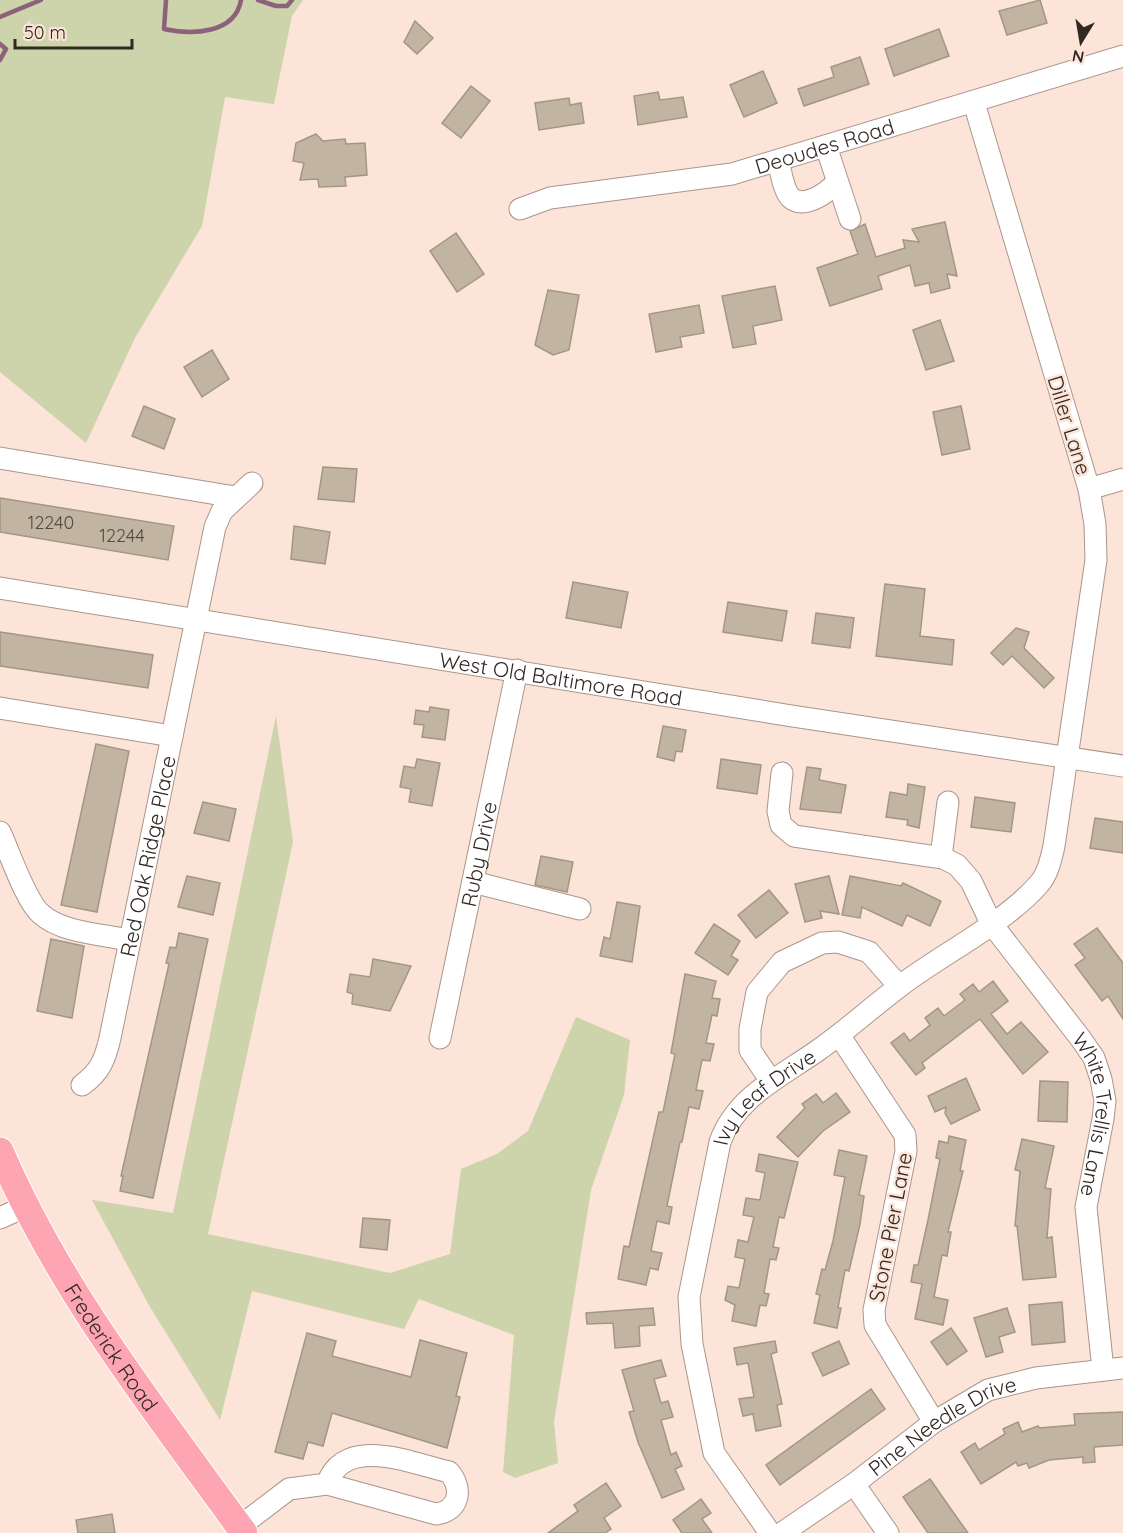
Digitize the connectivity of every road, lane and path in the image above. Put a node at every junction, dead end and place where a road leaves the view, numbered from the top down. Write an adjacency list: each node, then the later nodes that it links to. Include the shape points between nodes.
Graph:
1 (1123, 56): 2 (street, Deoudes Road)
2 (974, 103): 3 (street, Deoudes Road); 11 (street, Diller Lane)
3 (826, 146): 4 (street, Deoudes Road); 5 (street)
4 (778, 160): 5 (street, via 787,191 798,201 828,192); 6 (street, Deoudes Road, via 709,178 550,198)
5 (836, 183): 7 (street)
6 (520, 209)
7 (850, 219)
8 (0, 459): 12 (street)
9 (1123, 479): 11 (street)
10 (252, 483): 12 (street, Red Oak Ridge Place)
11 (1089, 489): 18 (street, Diller Lane, via 1096,560)
12 (235, 497): 14 (street, Red Oak Ridge Place, via 215,526)
13 (0, 588): 14 (street, West Old Baltimore Road)
14 (197, 618): 15 (street, West Old Baltimore Road); 17 (street, Red Oak Ridge Place)
15 (517, 670): 18 (street, West Old Baltimore Road); 24 (street, Ruby Drive)
16 (0, 708): 17 (street)
17 (172, 736): 27 (street, Red Oak Ridge Place)
18 (1067, 757): 19 (street, West Old Baltimore Road); 26 (street, Ivy Leaf Drive, via 1050,865 1041,883)
19 (1123, 766)
20 (782, 773): 23 (street, via 778,811 781,825 794,836)
21 (948, 802): 23 (street)
22 (0, 832): 27 (street, via 41,915 64,926)
23 (940, 857): 26 (street, White Trellis Lane, via 957,865 971,881)
24 (473, 882): 25 (street); 30 (street, Ruby Drive)
25 (580, 909)
26 (992, 923): 28 (street, Ivy Leaf Drive); 35 (street, White Trellis Lane, via 1094,1058 1101,1079 1103,1119 1086,1207)
27 (129, 940): 32 (street, Red Oak Ridge Place, via 104,1064)
28 (899, 986): 29 (street, Ivy Leaf Drive); 31 (street, via 869,952 838,942 822,943 782,962 768,974 757,992 750,1029 750,1050)
29 (839, 1035): 31 (street, Ivy Leaf Drive); 36 (street, Stone Pier Lane, via 905,1135 906,1151 874,1310 875,1325)
30 (440, 1038)
31 (771, 1082): 40 (street, Ivy Leaf Drive, via 740,1106 727,1122 706,1204 689,1297 692,1344 714,1453)
32 (82, 1085)
33 (0, 1151): 34 (main road, Frederick Road)
34 (12, 1212): 39 (main road, Frederick Road)
35 (1113, 1369): 36 (street, Pine Needle Drive, via 1036,1378 988,1390)
36 (934, 1422): 38 (street, Pine Needle Drive)
37 (327, 1484): 37 (street, via 436,1515 454,1506 458,1492 457,1481 449,1472 371,1454 340,1463); 39 (street, via 289,1489)
38 (854, 1484): 41 (street, Pine Needle Drive); 42 (street)
39 (241, 1530)
40 (770, 1533)
41 (782, 1533)
42 (888, 1533)

